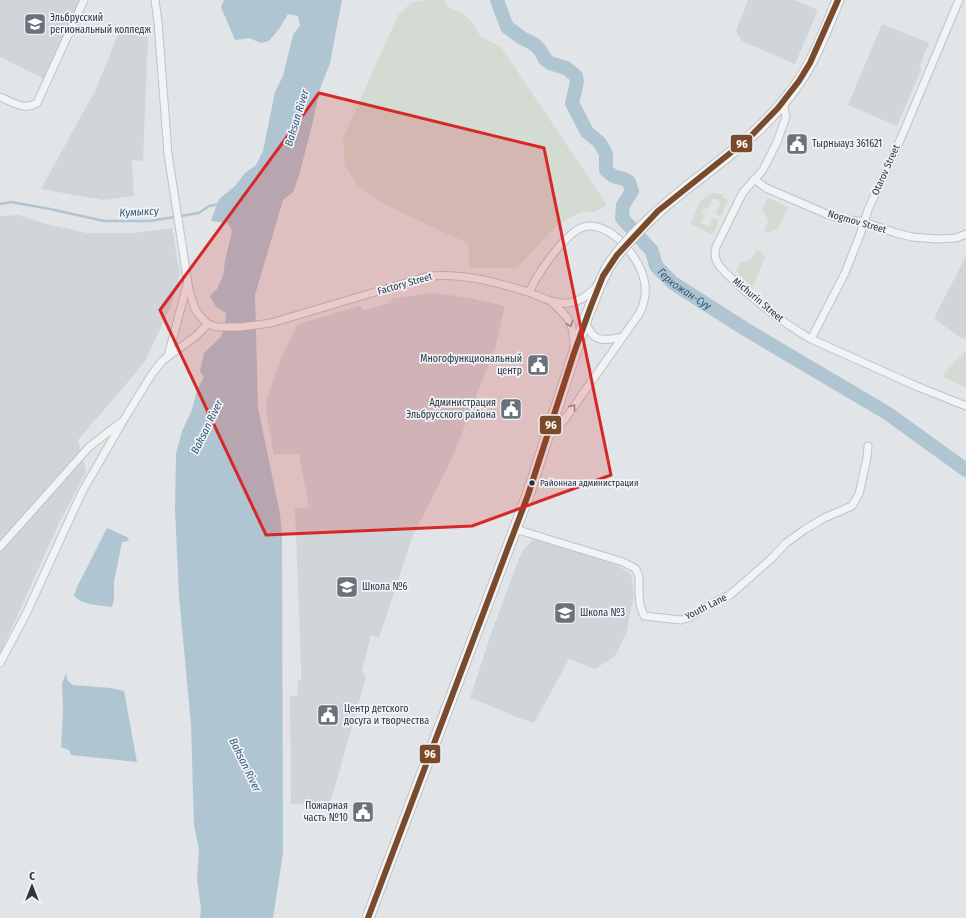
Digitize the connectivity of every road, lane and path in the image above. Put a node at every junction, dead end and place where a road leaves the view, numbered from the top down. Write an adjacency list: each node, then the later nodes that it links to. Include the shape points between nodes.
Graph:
1 (84, 0): 5 (street, via 37,103 29,107)
2 (154, 0): 10 (street, via 168,154)
3 (838, 0): 6 (main road, via 810,63)
4 (959, 0): 8 (street, Otarov Street)
5 (0, 97)
6 (783, 102): 7 (street, Michurin Street, via 786,117 782,130 767,162); 11 (main road, bridge, via 749,138 644,225 608,267)
7 (754, 179): 8 (street, Nogmov Street, via 766,188 829,215); 17 (street, Michurin Street, via 741,196 716,247 717,263 756,301)
8 (864, 222): 9 (street, Nogmov Street, via 912,237 956,238); 17 (street, Otarov Street, via 845,273)
9 (966, 234)
10 (188, 281): 15 (street, via 195,310); 19 (street)
11 (599, 286): 13 (street, via 575,302); 14 (main road)
12 (529, 292): 13 (street, Factory Street); 15 (street, Factory Street, via 470,277 429,276 259,326 217,327); 16 (street, via 540,272 570,235 588,226 603,229 626,247 639,267 645,284 642,309)
13 (552, 302): 18 (street, one-way to 18, via 571,323)
14 (585, 321): 16 (street, via 589,331 596,338 606,340); 18 (main road)
15 (208, 324): 19 (street)
16 (622, 337): 22 (street, one-way to 16, via 565,419)
17 (811, 339): 20 (street, Michurin Street)
18 (574, 353): 22 (main road)
19 (168, 356): 21 (street, via 152,374)
20 (966, 406)
21 (123, 421): 25 (street, via 89,447); 26 (street, via 82,492 27,612)
22 (548, 437): 24 (main road)
23 (868, 446): 24 (street, Youth Lane, via 859,494 852,506 804,530 786,543 730,595 681,620 644,616 639,593 639,577 631,565)
24 (515, 529): 27 (main road)
25 (0, 547)
26 (0, 663)
27 (368, 918)

